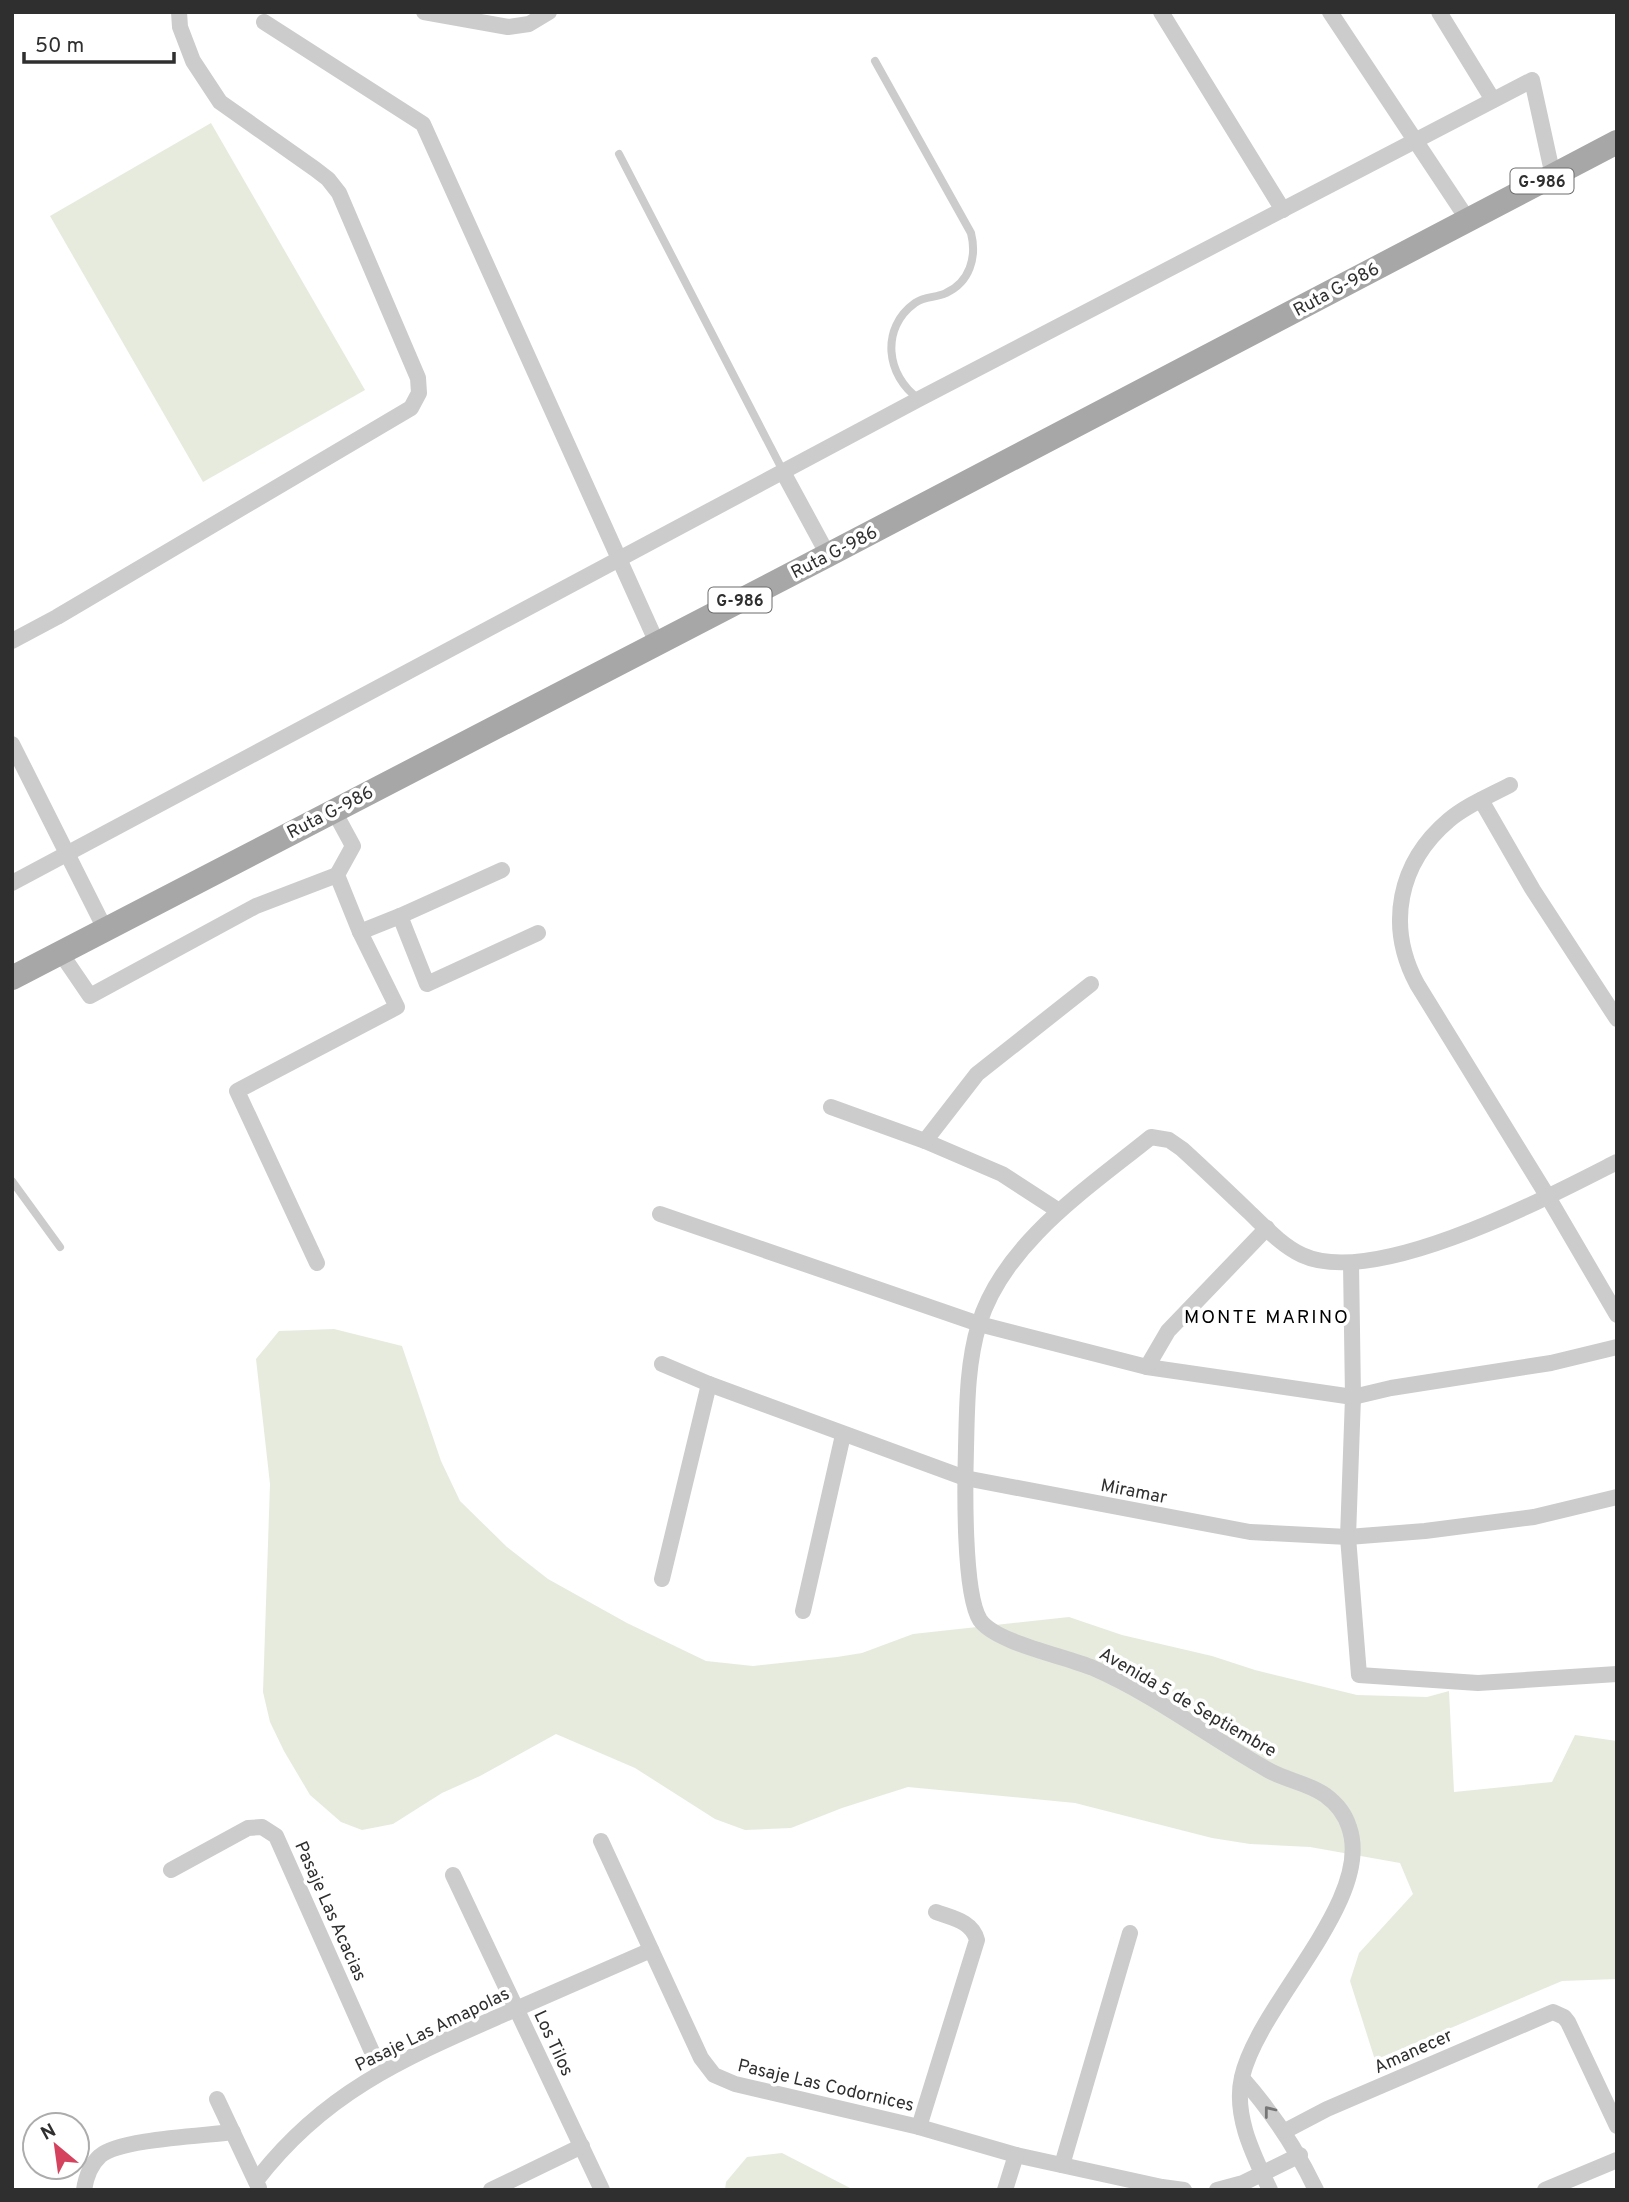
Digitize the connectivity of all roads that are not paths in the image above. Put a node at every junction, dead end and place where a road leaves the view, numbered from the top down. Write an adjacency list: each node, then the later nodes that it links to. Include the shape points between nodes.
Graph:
1 (179, 12): 20 (street, via 193,61 220,102 321,174 339,193 418,378 419,393 411,408)
2 (424, 12): 3 (street, via 508,27 529,24)
3 (549, 12)
4 (1161, 12): 14 (street)
5 (1330, 12): 10 (street)
6 (1439, 12): 9 (street)
7 (264, 22): 19 (street, via 423,124)
8 (875, 61): 16 (lane, via 974,244 971,266 958,285 915,303 895,329 891,350 896,373)
9 (1493, 100): 10 (street); 13 (street, via 1532,80)
10 (1416, 141): 14 (street); 15 (street)
11 (1617, 142): 13 (main road, Ruta G-986 / G-986)
12 (619, 154): 17 (lane)
13 (1553, 176): 15 (main road, Ruta G-986 / G-986)
14 (1283, 210): 16 (street)
15 (1468, 220): 18 (main road, Ruta G-986 / G-986)
16 (919, 399): 17 (street)
17 (783, 472): 18 (street); 19 (street)
18 (828, 555): 21 (main road, Ruta G-986 / G-986)
19 (620, 559): 21 (street); 26 (street)
20 (12, 640)
21 (657, 643): 25 (main road, Ruta G-986 / G-986)
22 (12, 744): 26 (street)
23 (1510, 785): 24 (street)
24 (1481, 800): 37 (street, via 1533,890); 42 (street, via 1449,820 1416,860 1401,901 1401,941 1417,984)
25 (334, 811): 28 (street, via 353,846); 31 (main road, Ruta G-986 / G-986)
26 (68, 854): 29 (street); 31 (street)
27 (502, 870): 30 (street)
28 (337, 875): 32 (street); 34 (street, via 256,906 90,996)
29 (12, 883)
30 (400, 916): 32 (street); 33 (street, via 427,984)
31 (106, 929): 34 (main road, Ruta G-986 / G-986)
32 (360, 932): 47 (street, via 397,1007 237,1091)
33 (538, 933)
34 (60, 952): 35 (main road, Ruta G-986 / G-986)
35 (12, 978)
36 (1091, 984): 39 (street, via 977,1074)
37 (1617, 1018)
38 (831, 1107): 39 (street)
39 (925, 1141): 43 (street, via 1002,1174)
40 (1617, 1162): 42 (street)
41 (12, 1181): 46 (lane)
42 (1548, 1197): 48 (street, via 1429,1244); 49 (street)
43 (1059, 1211): 45 (street, Avenida 5 de Septiembre, via 1151,1137 1169,1140 1182,1149); 50 (street, Avenida 5 de Septiembre, via 1005,1270)
44 (660, 1214): 50 (street)
45 (1267, 1228): 48 (street, via 1300,1254 1324,1262); 53 (street, via 1168,1331)
46 (60, 1247)
47 (317, 1263)
48 (1351, 1263): 55 (street)
49 (1617, 1315)
50 (979, 1324): 53 (street); 57 (street, Avenida 5 de Septiembre, via 968,1396)
51 (1617, 1347): 55 (street)
52 (662, 1364): 54 (street, Miramar)
53 (1147, 1367): 55 (street)
54 (709, 1384): 56 (street, Miramar); 60 (street)
55 (1353, 1397): 59 (street)
56 (843, 1434): 57 (street, Miramar); 61 (street)
57 (965, 1478): 59 (street, Miramar, via 1250,1532); 71 (street, Avenida 5 de Septiembre, via 973,1605 985,1626 1001,1637 1096,1669 1270,1771 1316,1789 1336,1805 1349,1825 1353,1862 1345,1888 1326,1929 1258,2033)
58 (1617, 1497): 59 (street, Miramar, via 1534,1517)
59 (1348, 1537): 62 (street, via 1359,1675 1478,1683)
60 (662, 1579)
61 (803, 1611)
62 (1617, 1674)
63 (601, 1841): 68 (street, Pasaje Las Codornices)
64 (171, 1870): 70 (street, Pasaje Las Acacias, via 248,1828 262,1827 276,1836)
65 (453, 1875): 69 (street, Los Tilos)
66 (936, 1912): 74 (street, via 968,1925 977,1940)
67 (1130, 1933): 81 (street)
68 (651, 1950): 69 (street, Pasaje Las Amapolas); 74 (street, Pasaje Las Codornices, via 701,2058 714,2075 735,2084)
69 (517, 2009): 70 (street, Pasaje Las Amapolas); 77 (street, Los Tilos)
70 (381, 2072): 83 (street, Pasaje Las Amapolas, via 293,2136)
71 (1242, 2078): 75 (street, one-way to 71); 82 (street, Avenida 5 de Septiembre, via 1243,2122)
72 (217, 2099): 76 (street)
73 (1617, 2126): 75 (street, Amanecer, via 1568,2022 1559,2014 1546,2013)
74 (919, 2127): 78 (street, Pasaje Las Codornices)
75 (1285, 2131): 79 (street)
76 (233, 2132): 83 (street); 85 (street, via 119,2147 93,2164)
77 (582, 2146): 86 (street); 87 (street, Los Tilos)
78 (1016, 2155): 81 (street, Pasaje Las Codornices); 88 (street)
79 (1300, 2155): 82 (street); 92 (street)
80 (1617, 2160): 93 (street)
81 (1062, 2165): 84 (street, Pasaje Las Codornices)
82 (1262, 2174): 90 (street); 91 (street, Avenida 5 de Septiembre)
83 (258, 2185)
84 (1162, 2188): 89 (street, Pasaje Las Codornices)
85 (84, 2190)
86 (491, 2190)
87 (602, 2190)
88 (1004, 2190)
89 (1184, 2190)
90 (1217, 2190)
91 (1270, 2190)
92 (1316, 2190)
93 (1545, 2190)

